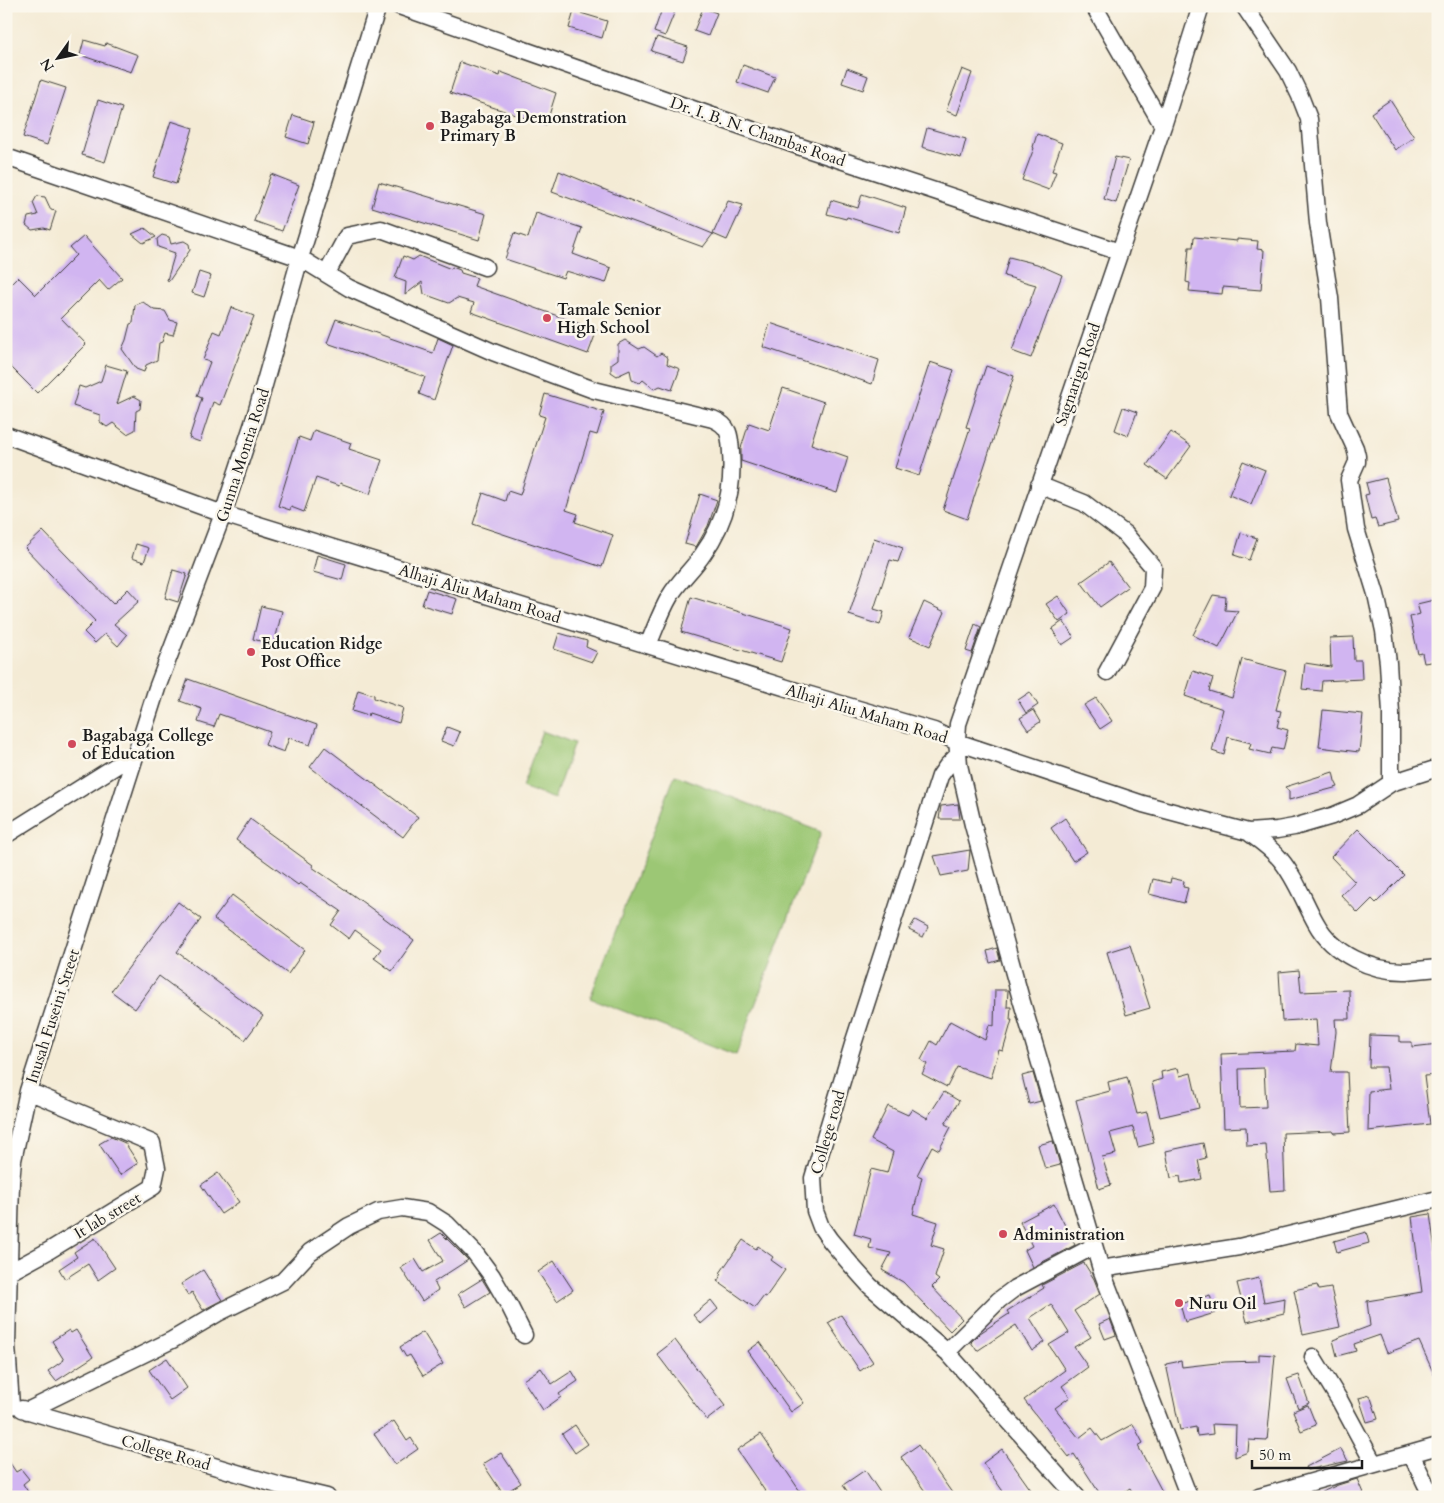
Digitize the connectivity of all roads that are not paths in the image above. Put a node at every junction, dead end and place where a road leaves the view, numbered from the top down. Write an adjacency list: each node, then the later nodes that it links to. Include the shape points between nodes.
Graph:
1 (378, 6): 9 (street, Gunna Montia Road)
2 (1094, 6): 6 (street)
3 (1202, 6): 6 (street, Sagnarigu Road)
4 (1244, 6): 20 (street, via 1288,71 1309,120 1318,223 1330,298 1339,413 1357,456 1349,480 1356,530 1384,630 1391,713)
5 (407, 8): 8 (street, Dr. I. B. N. Chambas Road, via 798,146)
6 (1163, 126): 8 (street, Sagnarigu Road)
7 (6, 157): 9 (street)
8 (1120, 252): 13 (street, Sagnarigu Road)
9 (300, 258): 11 (street); 14 (street, Gunna Montia Road, via 255,417)
10 (485, 267): 11 (street, via 381,229 347,236)
11 (327, 273): 15 (street, via 350,288 442,330 542,371 594,390 725,425 732,455 729,501 718,531 669,597)
12 (6, 435): 14 (street, Alhaji Aliu Maham Road)
13 (1039, 485): 16 (street, via 1084,504 1125,534 1152,567 1152,588); 17 (street, Sagnarigu Road, via 958,724)
14 (223, 514): 15 (street, Alhaji Aliu Maham Road); 18 (street, Gunna Montia Road)
15 (648, 645): 17 (street, Alhaji Aliu Maham Road, via 934,731)
16 (1107, 672)
17 (958, 749): 21 (street, Alhaji Aliu Maham Road); 26 (street, via 983,863); 30 (street, College road, via 943,770 933,797 813,1178 815,1211 821,1226 842,1256 870,1286)
18 (135, 754): 22 (street); 24 (street, Inusah Fuseini Street)
19 (1438, 768): 20 (street)
20 (1390, 783): 21 (street, via 1358,805 1332,816 1294,827)
21 (1248, 832): 23 (street, via 1282,861 1318,926 1337,948 1367,965 1385,969)
22 (6, 834)
23 (1438, 968)
24 (28, 1091): 28 (street, Inusah Fuseini Street, via 13,1160); 28 (street, It lab street, via 152,1143 157,1168 153,1187)
25 (1438, 1199): 27 (street, via 1238,1247)
26 (1094, 1246): 27 (street); 30 (street, via 1015,1288)
27 (1101, 1269): 40 (street)
28 (8, 1273): 32 (street, Inusah Fuseini Street)
29 (524, 1335): 33 (street, via 492,1276 448,1224 428,1212 402,1208 378,1212 349,1226 310,1252 283,1281)
30 (947, 1352): 39 (street, College road)
31 (1313, 1358): 36 (street)
32 (9, 1406): 33 (street, College Road)
33 (27, 1411): 37 (street, College Road)
34 (1438, 1446): 35 (street)
35 (1411, 1454): 36 (street); 42 (street)
36 (1374, 1464): 41 (street)
37 (299, 1494): 38 (street, College Road)
38 (328, 1497)
39 (1077, 1497)
40 (1188, 1497)
41 (1259, 1497)
42 (1432, 1497)

